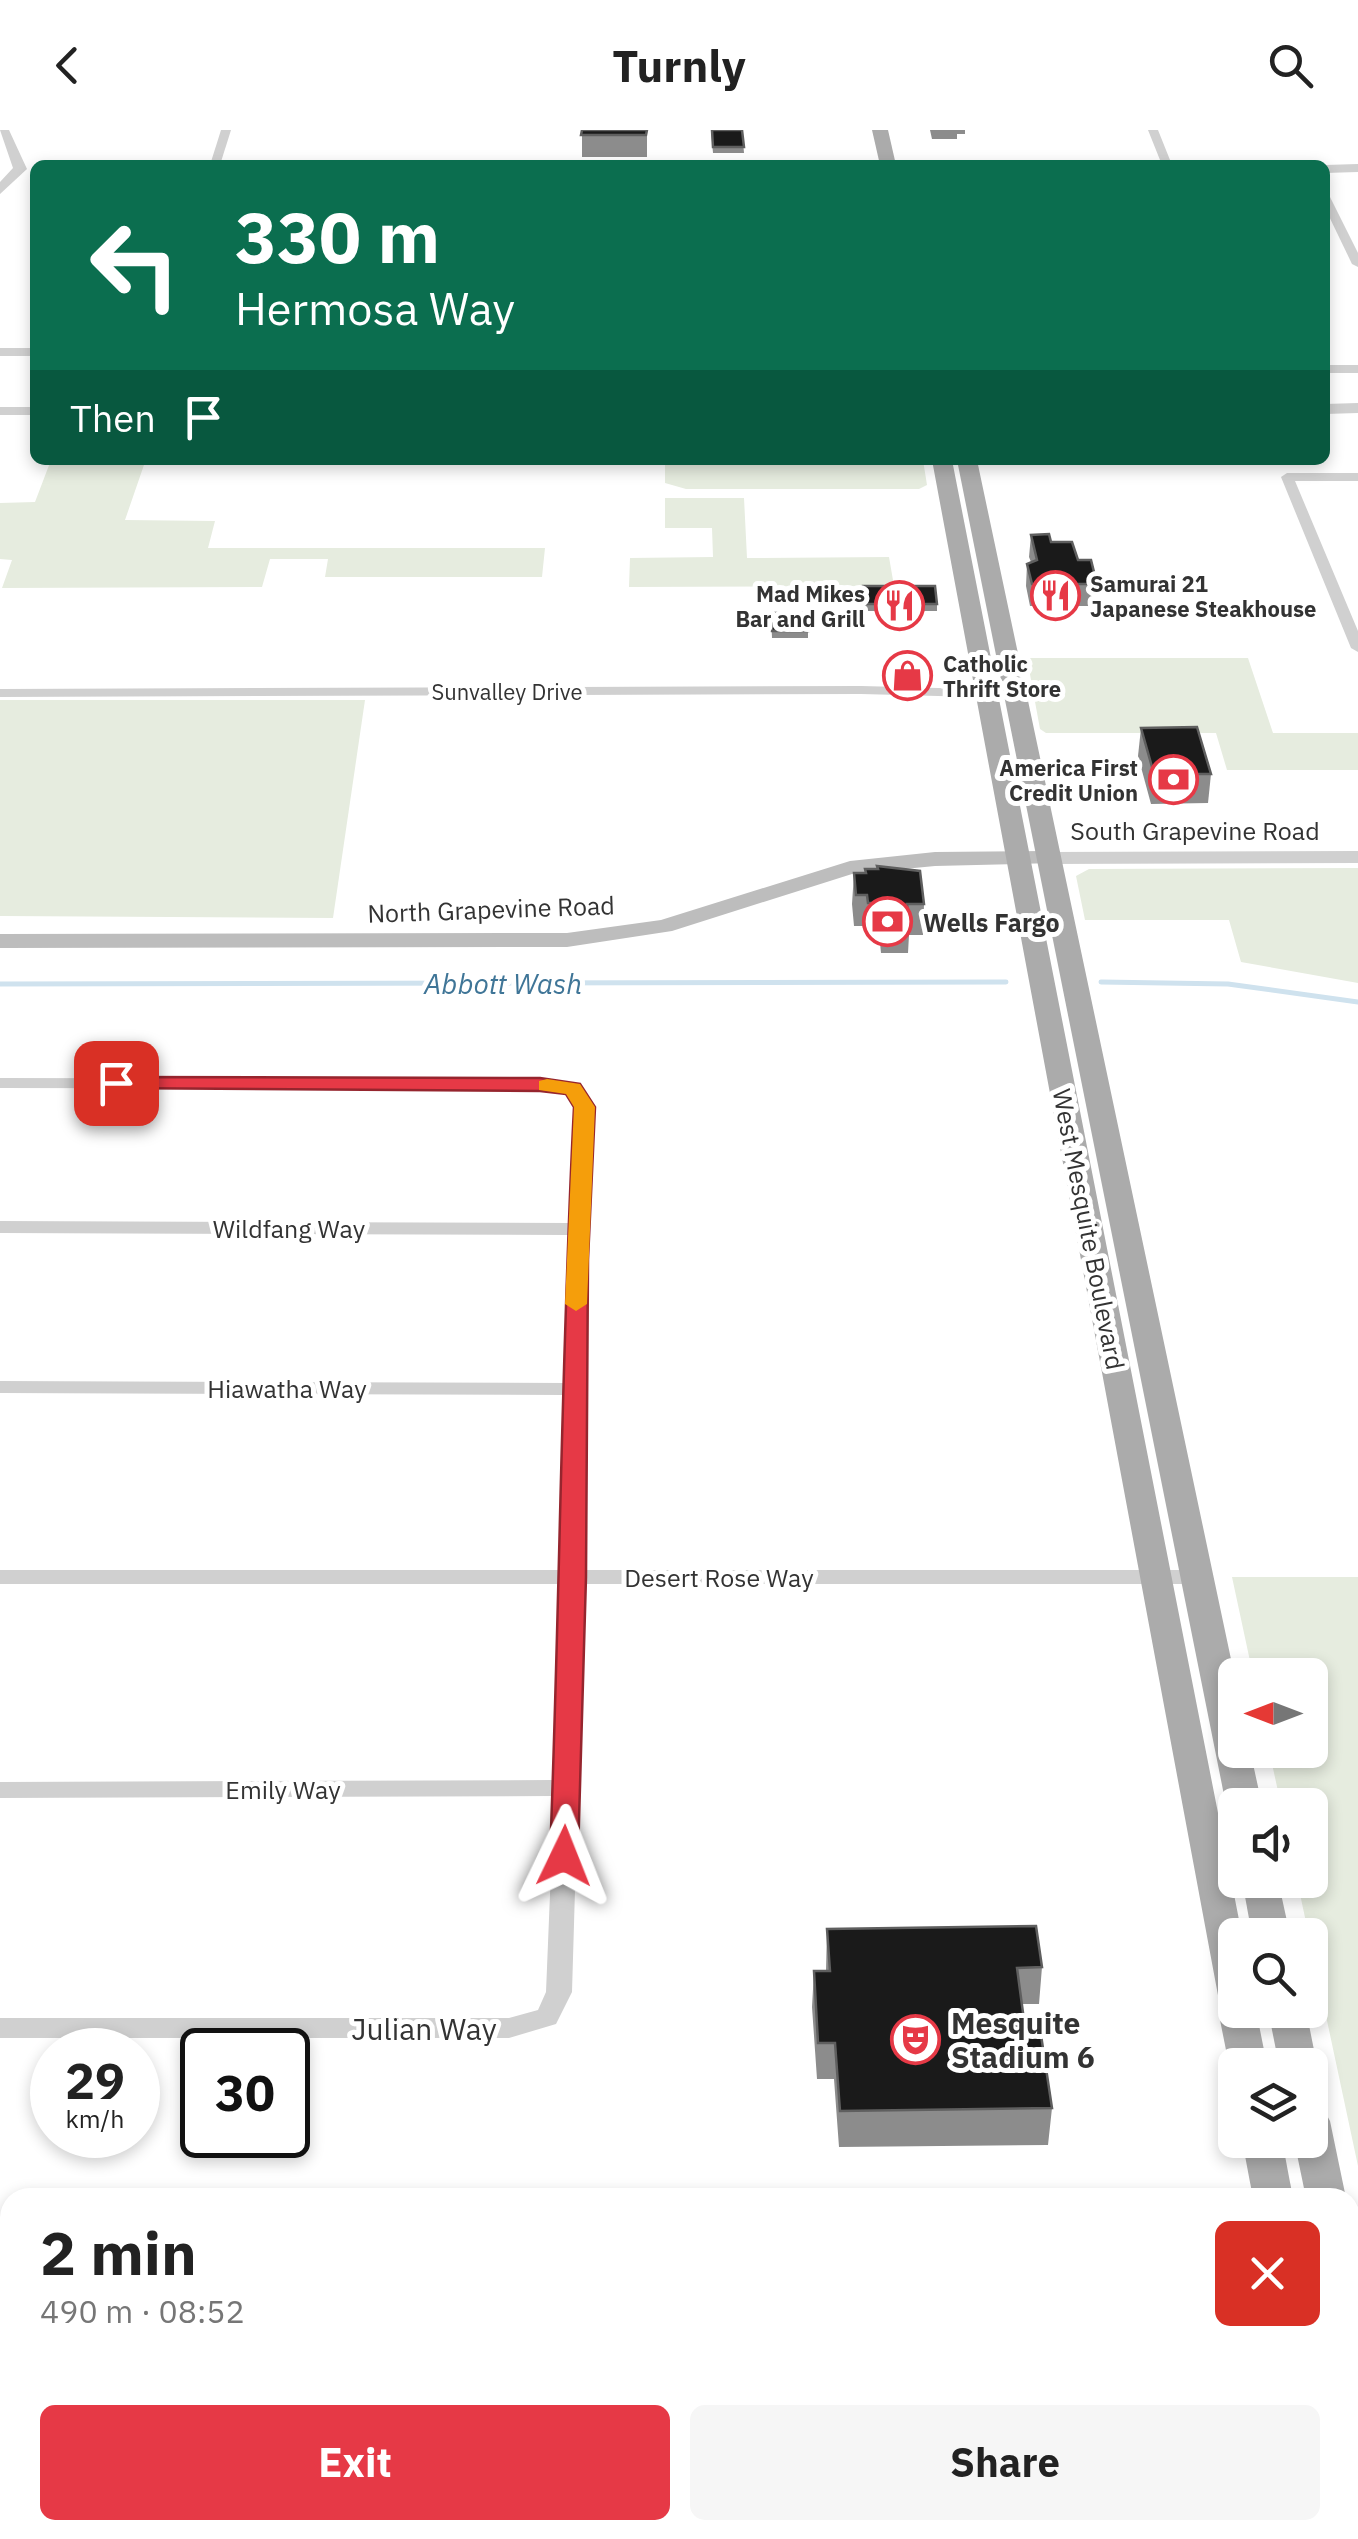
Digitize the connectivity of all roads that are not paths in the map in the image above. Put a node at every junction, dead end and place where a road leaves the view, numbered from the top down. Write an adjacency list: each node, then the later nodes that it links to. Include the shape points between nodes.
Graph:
1 (3, 130): 8 (street)
2 (226, 130): 5 (street)
3 (880, 130): 6 (main road)
4 (1154, 130): 7 (street)
5 (217, 160)
6 (887, 160)
7 (1165, 160)
8 (28, 168): 11 (street)
9 (1330, 168): 10 (street)
10 (1358, 168)
11 (0, 190)
12 (1330, 206): 13 (street)
13 (1334, 214): 14 (street); 15 (street)
14 (1351, 214)
15 (1358, 264)
16 (0, 352): 17 (street)
17 (30, 352)
18 (1358, 369): 19 (street)
19 (1330, 370)
20 (1358, 408): 21 (street)
21 (1330, 409)
22 (30, 411): 23 (street)
23 (1, 412)
24 (943, 465): 27 (main road, West Mesquite Boulevard)
25 (968, 465): 28 (main road, West Mesquite Boulevard)
26 (1358, 477): 29 (street, via 1288,477)
27 (973, 623): 28 (main road); 31 (main road, West Mesquite Boulevard)
28 (1000, 623): 32 (main road, West Mesquite Boulevard)
29 (1358, 648)
30 (0, 693): 31 (street, Sunvalley Drive)
31 (986, 694): 32 (street, Sunvalley Drive); 34 (main road, West Mesquite Boulevard)
32 (1015, 694): 34 (main road, West Mesquite Boulevard)
33 (1358, 856): 34 (street, South Grapevine Road)
34 (1033, 858): 35 (main road, North Grapevine Road, via 850,868 664,926 566,940); 37 (main road, West Mesquite Boulevard); 38 (main road, West Mesquite Boulevard)
35 (0, 941)
36 (0, 1083): 40 (street, via 573,1088 584,1107)
37 (1114, 1169): 38 (main road); 44 (main road, West Mesquite Boulevard)
38 (1079, 1170): 43 (main road, West Mesquite Boulevard)
39 (0, 1227): 40 (street, Wildfang Way)
40 (578, 1228): 42 (street)
41 (0, 1388): 42 (street, Hiawatha Way)
42 (574, 1389): 46 (street)
43 (1154, 1576): 44 (street, Desert Rose Way); 46 (street, Desert Rose Way); 50 (main road, West Mesquite Boulevard)
44 (1197, 1576): 48 (main road, West Mesquite Boulevard)
45 (0, 1577): 46 (street, Desert Rose Way)
46 (573, 1577): 47 (street)
47 (566, 1788): 49 (street, Emily Way); 51 (street, Julian Way, via 559,1992 547,2018 509,2028)
48 (1241, 1788)
49 (0, 1790)
50 (1220, 1918)
51 (0, 2028)
52 (1265, 2158): 54 (main road)
53 (1318, 2158): 55 (main road)
54 (1271, 2188)
55 (1324, 2188)

